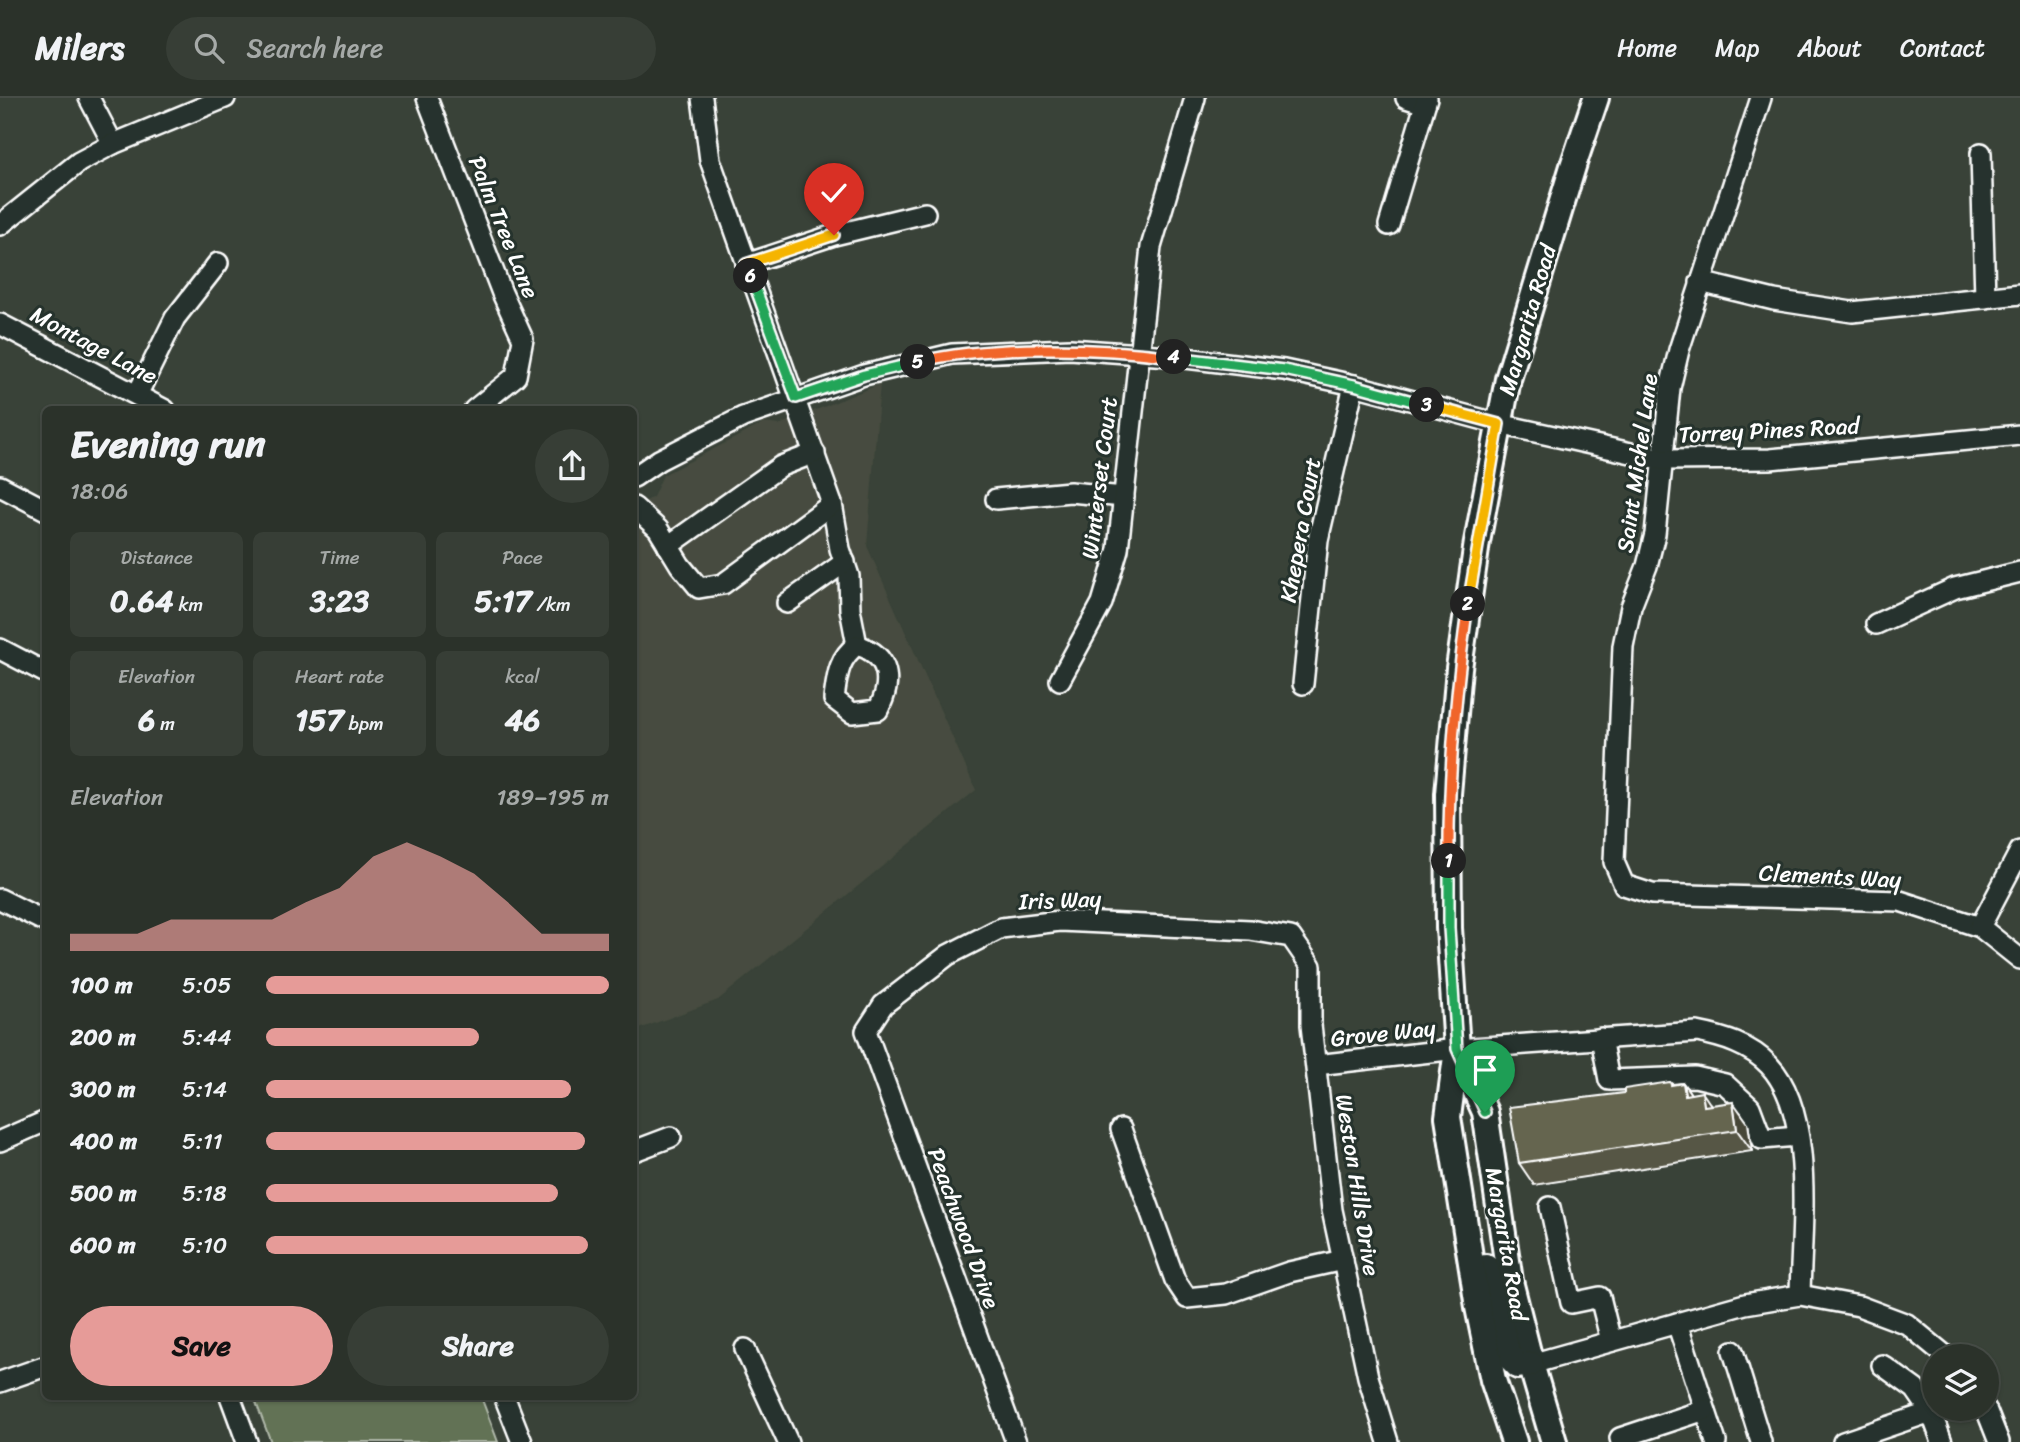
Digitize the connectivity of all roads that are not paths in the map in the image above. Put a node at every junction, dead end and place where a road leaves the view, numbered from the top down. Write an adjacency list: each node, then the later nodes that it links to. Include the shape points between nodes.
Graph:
1 (89, 98): 10 (street)
2 (225, 98): 10 (street)
3 (427, 98): 26 (street, Palm Tree Lane, via 523,339 516,376)
4 (702, 98): 16 (street, via 710,160)
5 (1195, 98): 21 (street, via 1151,247)
6 (1406, 98): 9 (street)
7 (1596, 98): 27 (main road, Margarita Road, via 1508,379)
8 (1761, 98): 17 (street, Saint Michel Lane)
9 (1427, 101): 14 (street)
10 (113, 144): 13 (street, via 79,162)
11 (1981, 153): 19 (street)
12 (925, 213): 16 (street, via 834,235)
13 (0, 225)
14 (1389, 225)
15 (218, 262): 23 (street, via 175,318)
16 (746, 264): 24 (street)
17 (1700, 282): 19 (street, via 1852,312); 30 (street, Saint Michel Lane, via 1670,388)
18 (2020, 294): 19 (street)
19 (1984, 298)
20 (0, 324): 23 (street, Montage Lane)
21 (1139, 354): 22 (street, Torrey Pines Road, via 1284,370); 24 (street, Torrey Pines Road, via 1070,349 953,354 864,375); 33 (street, Winterset Court)
22 (1354, 385): 27 (street, Torrey Pines Road); 47 (street, Khepera Court, via 1318,540)
23 (137, 395): 25 (street, Montage Lane)
24 (796, 398): 29 (street); 31 (street, Torrey Pines Road, via 743,417)
25 (157, 406)
26 (479, 406)
27 (1499, 424): 30 (street, Torrey Pines Road); 57 (main road, Margarita Road, via 1477,542 1448,794 1449,928)
28 (2020, 435): 30 (street, Torrey Pines Road, via 1770,459)
29 (815, 453): 35 (street); 38 (street, via 781,467)
30 (1663, 460): 49 (street, Saint Michel Lane, via 1655,534 1623,646 1615,862)
31 (637, 475)
32 (0, 486): 36 (street)
33 (1124, 497): 34 (street, via 1070,492); 46 (street, Winterset Court, via 1118,549 1102,603)
34 (996, 499)
35 (832, 503): 38 (street, via 723,584 699,588); 39 (street)
36 (42, 508)
37 (637, 510): 38 (street)
38 (668, 546)
39 (845, 562): 41 (street); 43 (street)
40 (2020, 572): 42 (street, via 1955,588)
41 (787, 603)
42 (1876, 624)
43 (857, 645)
44 (0, 649): 45 (street)
45 (42, 671)
46 (1060, 680)
47 (1303, 684)
48 (2020, 851): 52 (street)
49 (1624, 885): 52 (street, Clements Way, via 1652,894 1900,901)
50 (0, 899): 51 (street)
51 (42, 920)
52 (1980, 927): 54 (street, Clements Way)
53 (1291, 937): 55 (street, Iris Way, via 1250,930 1060,921 1001,928 948,955 883,1005); 58 (street, Weston Hills Drive, via 1311,966)
54 (2020, 959)
55 (866, 1031): 88 (street, Peachwood Drive)
56 (1601, 1038): 57 (street, Grove Way); 61 (street, Grove Way, via 1697,1032 1748,1048 1769,1065 1786,1089); 61 (street, via 1609,1080 1695,1077 1725,1084 1750,1107 1762,1139)
57 (1457, 1049): 58 (street, Grove Way); 66 (main road, Margarita Road, via 1448,1117); 74 (main road, Margarita Road, via 1485,1112 1510,1281)
58 (1316, 1065): 67 (street, Weston Hills Drive, via 1332,1210)
59 (42, 1123): 63 (street)
60 (1121, 1129): 67 (street, via 1175,1280 1187,1298 1226,1294 1289,1272)
61 (1798, 1136): 68 (street, Grove Way)
62 (671, 1137): 64 (street)
63 (0, 1141)
64 (637, 1150)
65 (1550, 1208): 70 (street, via 1571,1303 1600,1297)
66 (1468, 1250): 74 (main road, via 1476,1250 1484,1258 1509,1357 1518,1366); 90 (main road, Margarita Road, via 1493,1380)
67 (1343, 1260): 89 (street, Weston Hills Drive, via 1368,1377)
68 (1800, 1295): 69 (street); 71 (street, via 1859,1306 1907,1324)
69 (1677, 1323): 70 (street); 81 (street)
70 (1611, 1341): 74 (street)
71 (1931, 1344)
72 (746, 1349): 85 (street)
73 (1733, 1350): 94 (street)
74 (1531, 1364): 91 (main road, Margarita Road)
75 (1882, 1365): 78 (street)
76 (42, 1367): 77 (street)
77 (0, 1382)
78 (1922, 1396)
79 (231, 1400): 86 (street)
80 (506, 1400): 87 (street)
81 (1705, 1409): 92 (street, via 1620,1438); 93 (street)
82 (1922, 1415): 95 (street)
83 (1937, 1421): 96 (street)
84 (1991, 1421): 97 (street)
85 (783, 1441)
86 (247, 1442)
87 (522, 1442)
88 (1016, 1442)
89 (1388, 1442)
90 (1514, 1442)
91 (1554, 1442)
92 (1621, 1442)
93 (1716, 1442)
94 (1761, 1442)
95 (1843, 1442)
96 (1942, 1442)
97 (1999, 1442)

